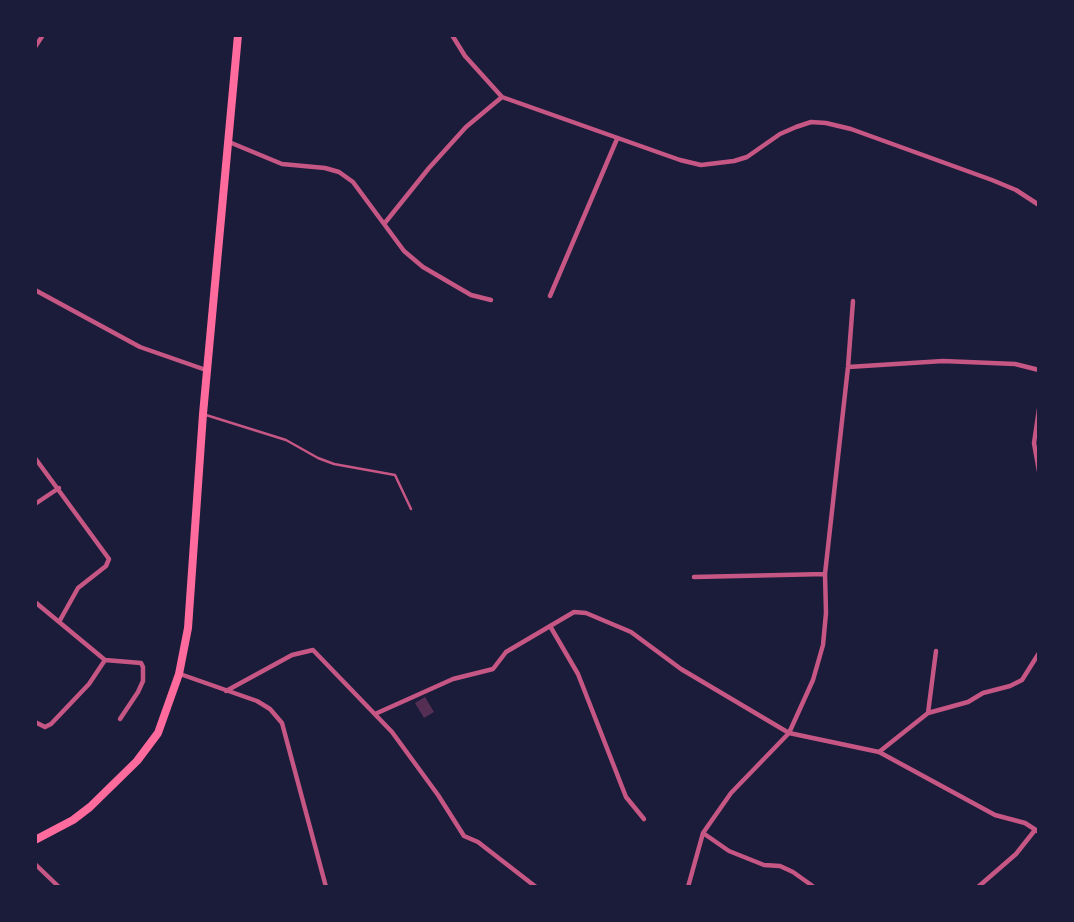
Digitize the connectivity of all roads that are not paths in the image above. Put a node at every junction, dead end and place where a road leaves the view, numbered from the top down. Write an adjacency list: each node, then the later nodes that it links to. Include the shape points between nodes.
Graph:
1 (43, 35): 4 (street)
2 (238, 35): 7 (highway)
3 (452, 35): 5 (street)
4 (35, 47)
5 (502, 97): 6 (street); 9 (street, via 466,127)
6 (617, 139): 8 (street, via 680,160 721,164 747,157 796,127 826,123 992,180); 11 (street)
7 (229, 142): 9 (street, via 282,164 339,172 353,182); 15 (highway)
8 (1039, 205)
9 (384, 224): 12 (street, via 422,267 471,295)
10 (35, 290): 15 (street, via 140,347)
11 (550, 296)
12 (491, 300)
13 (853, 301): 14 (street)
14 (848, 367): 16 (street, via 957,361); 24 (street)
15 (206, 370): 18 (highway)
16 (1039, 370)
17 (1039, 409): 20 (street, via 1034,443)
18 (202, 414): 23 (lane, via 286,440 334,464 395,475); 32 (highway, via 194,565)
19 (35, 458): 21 (street)
20 (1039, 471)
21 (59, 488): 22 (street); 27 (street, via 109,559 78,587)
22 (35, 504)
23 (411, 509)
24 (825, 574): 25 (street); 38 (street, via 823,645)
25 (694, 577)
26 (35, 602): 27 (street)
27 (60, 622): 31 (street)
28 (550, 626): 35 (street, via 506,652 493,669 453,679); 38 (street, via 575,612 602,619 631,632 681,669); 40 (street, via 578,674 626,797)
29 (936, 651): 34 (street)
30 (1039, 653): 34 (street, via 1022,680)
31 (105, 660): 36 (street, via 141,663 143,667 143,681); 37 (street, via 51,724 45,727)
32 (179, 674): 33 (street); 43 (highway, via 158,733 136,761 90,807)
33 (226, 691): 35 (street, via 292,655 313,650); 46 (street, via 257,701 282,723)
34 (928, 713): 39 (street)
35 (375, 714): 47 (street, via 438,794 464,836)
36 (120, 719)
37 (35, 722)
38 (789, 733): 39 (street); 42 (street, via 731,793)
39 (879, 752): 41 (street, via 995,816)
40 (644, 819)
41 (1037, 831): 50 (street)
42 (703, 833): 48 (street); 49 (street, via 729,851 780,866)
43 (35, 840)
44 (35, 864): 45 (street)
45 (59, 887)
46 (327, 887)
47 (536, 887)
48 (688, 887)
49 (814, 887)
50 (978, 887)

